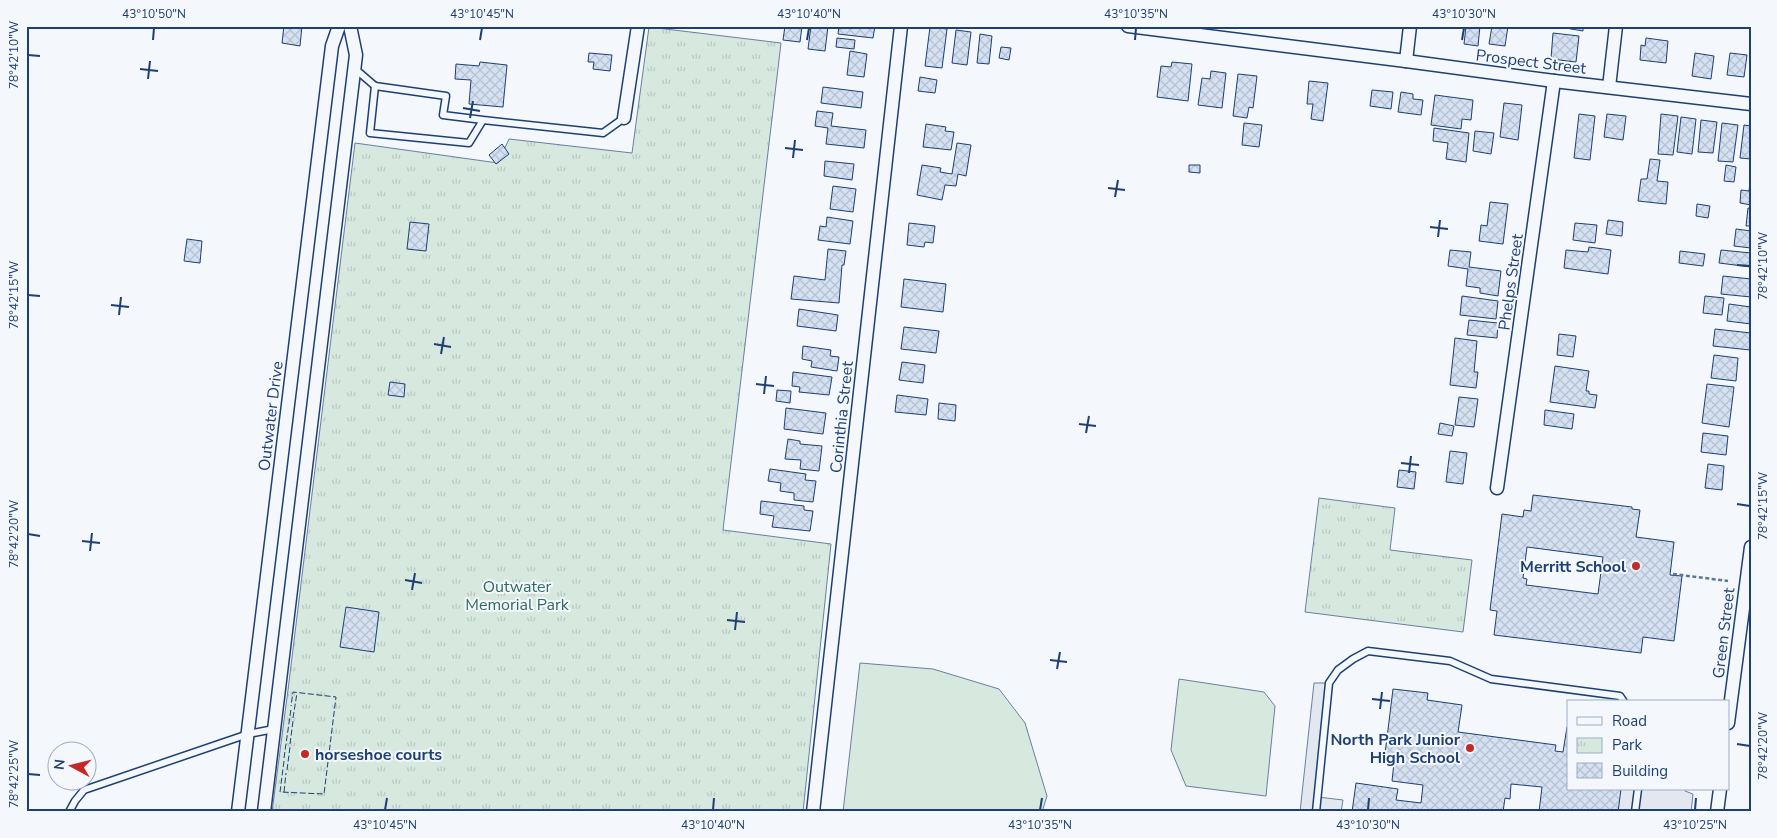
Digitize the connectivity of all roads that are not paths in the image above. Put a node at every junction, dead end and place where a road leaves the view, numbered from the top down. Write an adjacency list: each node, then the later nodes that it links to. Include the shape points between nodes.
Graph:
1 (339, 26): 22 (street, Outwater Drive, via 332,46)
2 (350, 26): 10 (street, via 356,55)
3 (638, 26): 15 (street)
4 (901, 26): 28 (street, Corinthia Street)
5 (1128, 26): 8 (street, Prospect Street)
6 (1410, 26): 9 (street)
7 (1616, 26): 13 (street)
8 (1203, 30): 9 (street, Prospect Street)
9 (1406, 61): 11 (street, Prospect Street)
10 (354, 68): 12 (lane); 21 (street)
11 (1554, 81): 13 (street, Prospect Street); 17 (street, Phelps Street)
12 (375, 86): 16 (lane, via 446,96 443,115); 16 (lane, via 370,132 469,143)
13 (1608, 88): 14 (street, Prospect Street)
14 (1751, 104)
15 (624, 118): 16 (lane, via 603,133)
16 (483, 120)
17 (1497, 488)
18 (1751, 547): 20 (street, Green Street)
19 (1623, 700): 29 (lane, via 1620,696 1491,679 1450,661 1368,652 1338,670 1329,683)
20 (1730, 704)
21 (274, 729): 22 (lane); 27 (street)
22 (248, 734): 25 (lane, via 84,790); 26 (street, Outwater Drive)
23 (1638, 790): 30 (lane)
24 (1720, 790): 31 (street)
25 (69, 812)
26 (238, 812)
27 (264, 812)
28 (813, 812)
29 (1316, 812)
30 (1635, 812)
31 (1717, 812)

